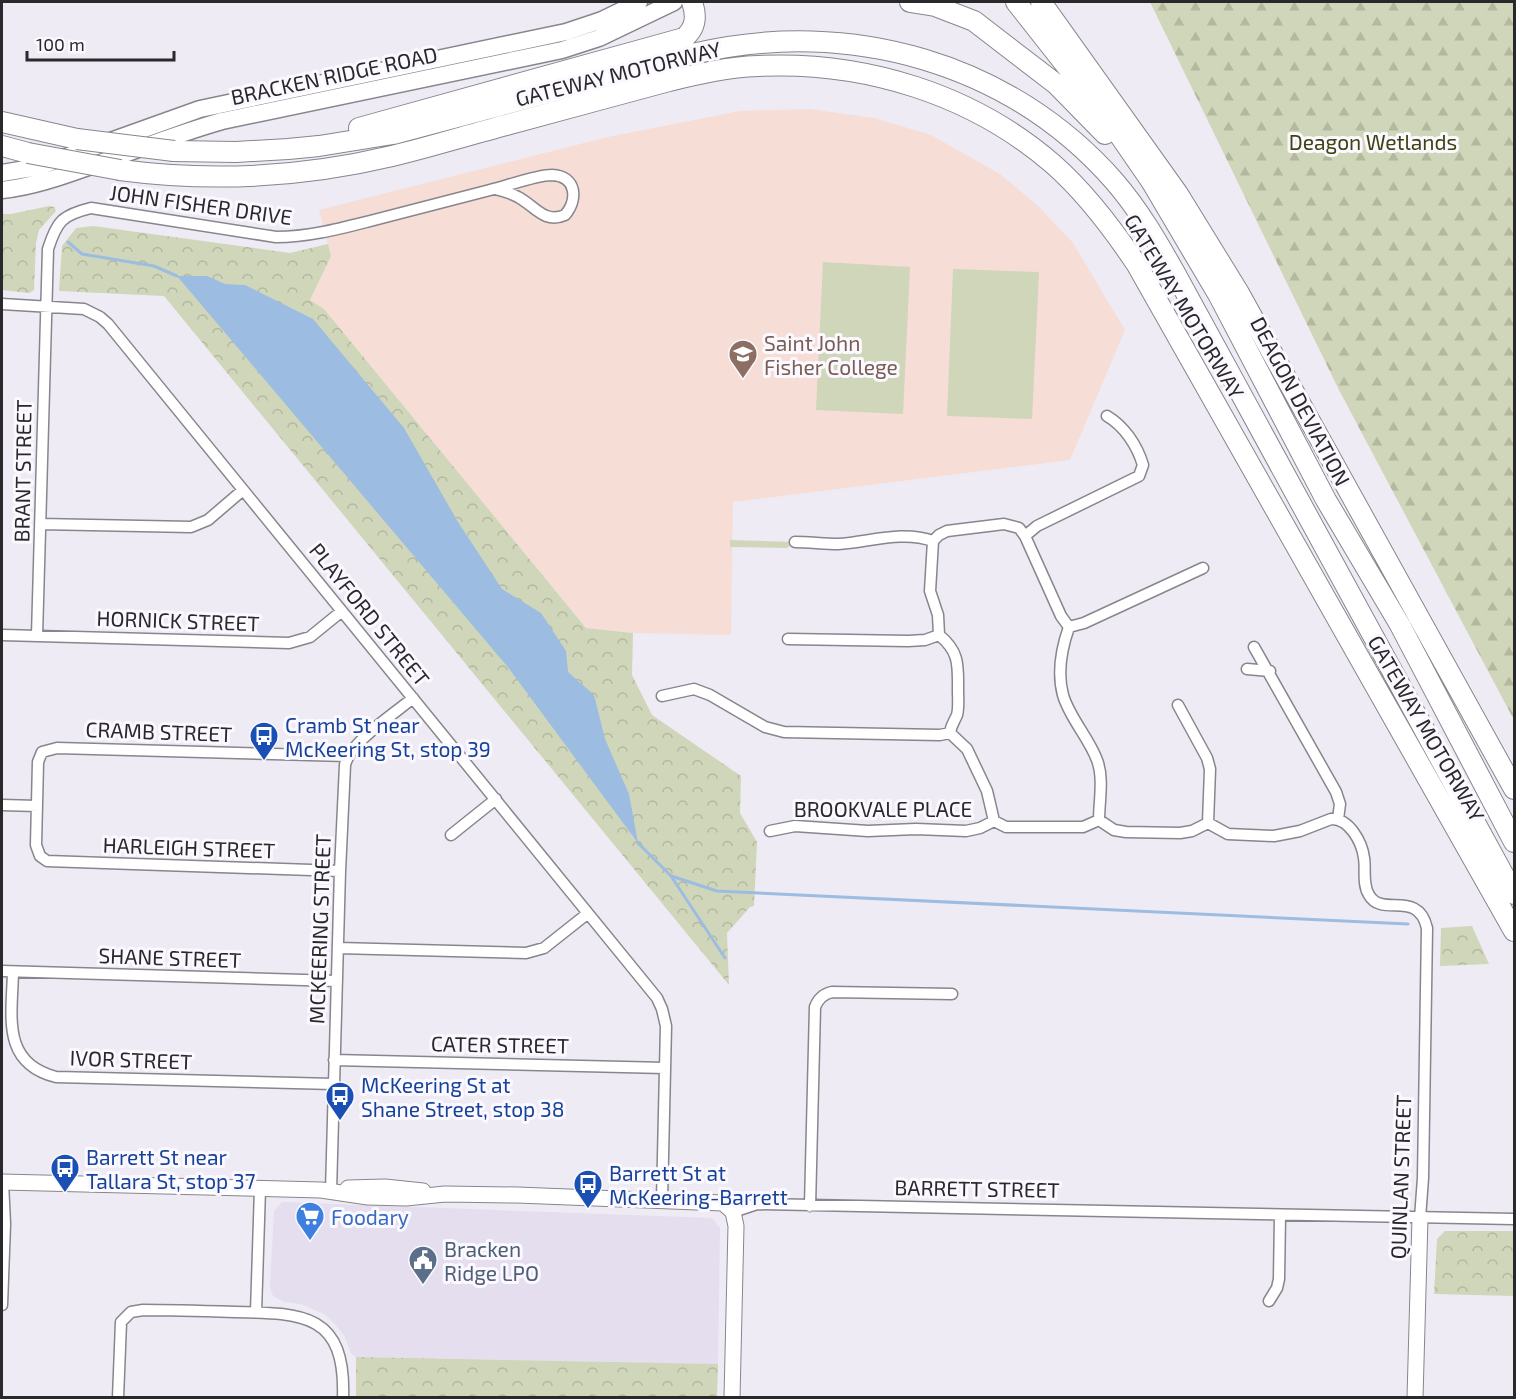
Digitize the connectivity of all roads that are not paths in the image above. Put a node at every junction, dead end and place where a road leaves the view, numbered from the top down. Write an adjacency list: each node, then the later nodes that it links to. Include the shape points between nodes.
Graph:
1 (639, 2): 10 (main road, BRACKEN RIDGE ROAD, via 566,32 222,104 38,167)
2 (674, 2): 13 (main road, BRACKEN RIDGE ROAD, via 599,38 562,50 222,121 60,177)
3 (692, 2): 9 (highway, via 694,26 684,38 335,134)
4 (910, 2): 11 (highway, via 953,12 974,21 1000,40 1056,84 1094,121 1134,171)
5 (1016, 2): 11 (highway, DEAGON DEVIATION, via 1109,120)
6 (1041, 2): 37 (highway, DEAGON DEVIATION, via 1166,178 1239,293)
7 (2, 122): 9 (highway, GATEWAY MOTORWAY, bridge, via 76,139 174,151 236,152)
8 (2, 146): 51 (highway, GATEWAY MOTORWAY, bridge, via 162,175 280,173 392,156 669,81 757,66 807,66 885,77 960,104 994,122 1053,165 1114,230)
9 (319, 146): 49 (highway, GATEWAY MOTORWAY, via 416,129 697,53 769,41 873,47 922,59 1001,91 1078,146 1113,181 1149,227)
10 (2, 173)
11 (1151, 181): 47 (highway, DEAGON DEVIATION, via 1219,296 1320,490 1400,625)
12 (495, 189): 12 (street, JOHN FISHER DRIVE, via 554,175 572,187 574,202 565,215 550,218 520,198); 15 (street, JOHN FISHER DRIVE, via 299,237 276,237 91,208 70,213 54,228 48,249)
13 (2, 190)
14 (2, 304): 15 (street, PLAYFORD STREET)
15 (46, 307): 17 (street, PLAYFORD STREET, via 84,309 108,324); 18 (street, BRANT STREET)
16 (1107, 416): 19 (street, via 1119,423 1140,454 1143,465 1139,476 1037,526)
17 (243, 490): 18 (street, via 208,520 191,527); 23 (street, PLAYFORD STREET)
18 (40, 524): 27 (street, BRANT STREET)
19 (1025, 536): 20 (street, via 1019,528 1004,524 947,531); 24 (street)
20 (933, 541): 21 (street, via 903,536 837,544); 26 (street, via 930,591 938,615)
21 (795, 542)
22 (1203, 568): 24 (street)
23 (342, 611): 27 (street, HORNICK STREET, via 310,638 289,643); 33 (street, PLAYFORD STREET)
24 (1069, 627): 42 (street, via 1060,678 1063,696 1098,761)
25 (2, 635): 27 (street, HORNICK STREET)
26 (939, 635): 28 (street, via 908,641); 35 (street, via 957,656 957,715)
27 (38, 636)
28 (788, 639)
29 (1254, 647): 31 (street)
30 (1247, 669): 31 (street)
31 (1270, 671): 41 (street, via 1336,792 1340,804)
32 (662, 696): 35 (street, via 694,689 765,727 784,732)
33 (413, 698): 36 (street); 38 (street, PLAYFORD STREET)
34 (1178, 705): 44 (street, via 1210,769)
35 (950, 733): 43 (street, via 967,749 987,791)
36 (347, 756): 40 (street, CRAMB STREET, via 39,748); 48 (street, MCKEERING STREET)
37 (1515, 789)
38 (496, 799): 46 (street); 50 (street, PLAYFORD STREET)
39 (2, 805): 40 (street)
40 (37, 806): 48 (street, HARLEIGH STREET, via 35,859)
41 (1338, 819): 44 (street, via 1274,836 1228,834); 66 (street, QUINLAN STREET, via 1347,824 1359,844 1369,896 1379,904 1416,908 1425,918)
42 (1099, 820): 43 (street, via 1083,827 1006,827); 44 (street, via 1114,830 1126,832 1180,833)
43 (994, 821): 45 (street, BROOKVALE PLACE, via 966,831 795,826)
44 (1208, 823)
45 (770, 831)
46 (451, 836)
47 (1515, 842)
48 (339, 871): 52 (street, MCKEERING STREET)
49 (1515, 894)
50 (587, 914): 52 (street, via 544,948 526,952); 57 (street, PLAYFORD STREET, via 657,998 666,1026)
51 (1515, 931)
52 (338, 948): 54 (street, MCKEERING STREET)
53 (7, 971): 54 (street, SHANE STREET); 58 (street, IVOR STREET, via 13,1037 23,1059 43,1074)
54 (337, 981): 56 (street, MCKEERING STREET)
55 (952, 994): 63 (street, via 832,992 821,996 814,1007)
56 (334, 1060): 57 (street, CATER STREET); 58 (street, MCKEERING STREET)
57 (665, 1068): 62 (street, PLAYFORD STREET)
58 (334, 1084): 61 (street, MCKEERING STREET)
59 (2, 1182): 60 (street); 69 (street)
60 (260, 1189): 61 (street); 70 (street)
61 (331, 1191): 62 (street, via 384,1198 445,1194)
62 (662, 1200): 64 (street, via 723,1203)
63 (810, 1206): 64 (street, BARRETT STREET, via 757,1204); 65 (street, BARRETT STREET)
64 (733, 1212): 73 (street, via 736,1226)
65 (1280, 1215): 66 (street, BARRETT STREET); 68 (street, via 1279,1279)
66 (1420, 1218): 67 (street, BARRETT STREET); 74 (street, QUINLAN STREET)
67 (1515, 1220)
68 (1269, 1301)
69 (2, 1305)
70 (256, 1312): 71 (street, via 142,1310 126,1315 119,1328); 72 (street, via 298,1316 323,1328 340,1355)
71 (118, 1398)
72 (344, 1398)
73 (732, 1398)
74 (1415, 1398)

